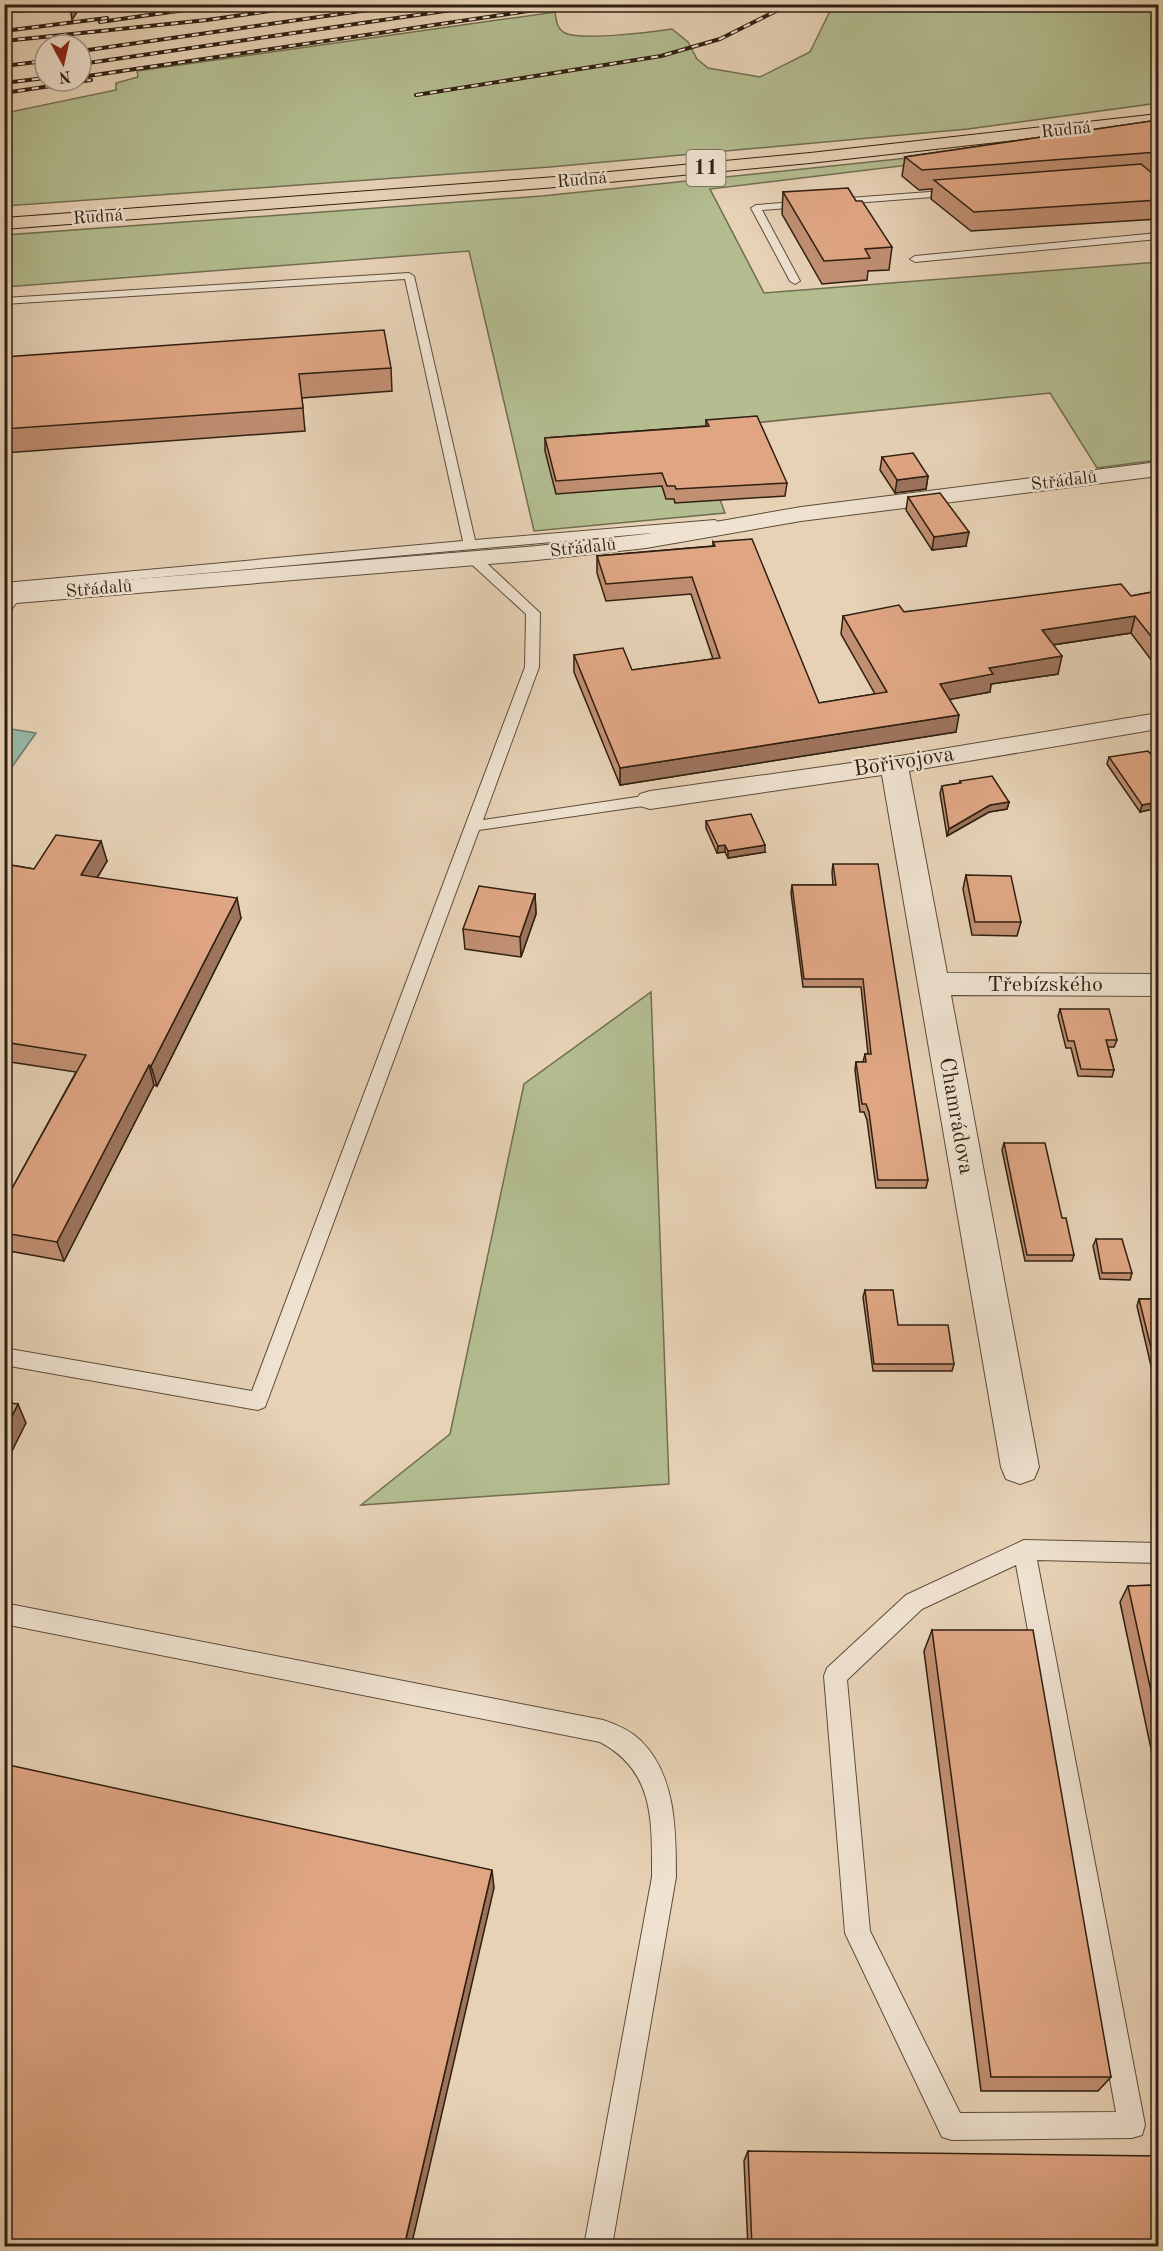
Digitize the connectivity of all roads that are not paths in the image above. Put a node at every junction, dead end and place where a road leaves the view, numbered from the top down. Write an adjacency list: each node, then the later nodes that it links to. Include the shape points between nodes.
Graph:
1 (1158, 121): 3 (main road, Rudná / 11, via 578,180)
2 (966, 192): 6 (lane, via 756,208)
3 (4, 224)
4 (1158, 236): 5 (lane)
5 (915, 259)
6 (795, 281)
7 (4, 301): 9 (lane, via 409,276)
8 (1158, 469): 9 (street, Střádalů, via 761,521 646,541)
9 (472, 552): 10 (street, Střádalů); 14 (lane, via 533,613 532,667)
10 (7, 598)
11 (1158, 722): 12 (street, Bořivojova)
12 (894, 765): 13 (street, Bořivojova); 15 (street, Chamrádova)
13 (650, 800): 14 (lane)
14 (472, 826): 17 (lane, via 258,1401)
15 (932, 984): 16 (street, Třebízského); 18 (street, Chamrádova)
16 (1158, 985)
17 (4, 1356)
18 (1020, 1467)
19 (1024, 1550): 19 (lane, via 1052,1703 1132,2125 952,2127 858,1933 835,1676 914,1602); 20 (lane)
20 (1158, 1553)
21 (4, 1613): 22 (lane, via 603,1731 632,1748 652,1779 663,1825 664,1877)
22 (598, 2247)

